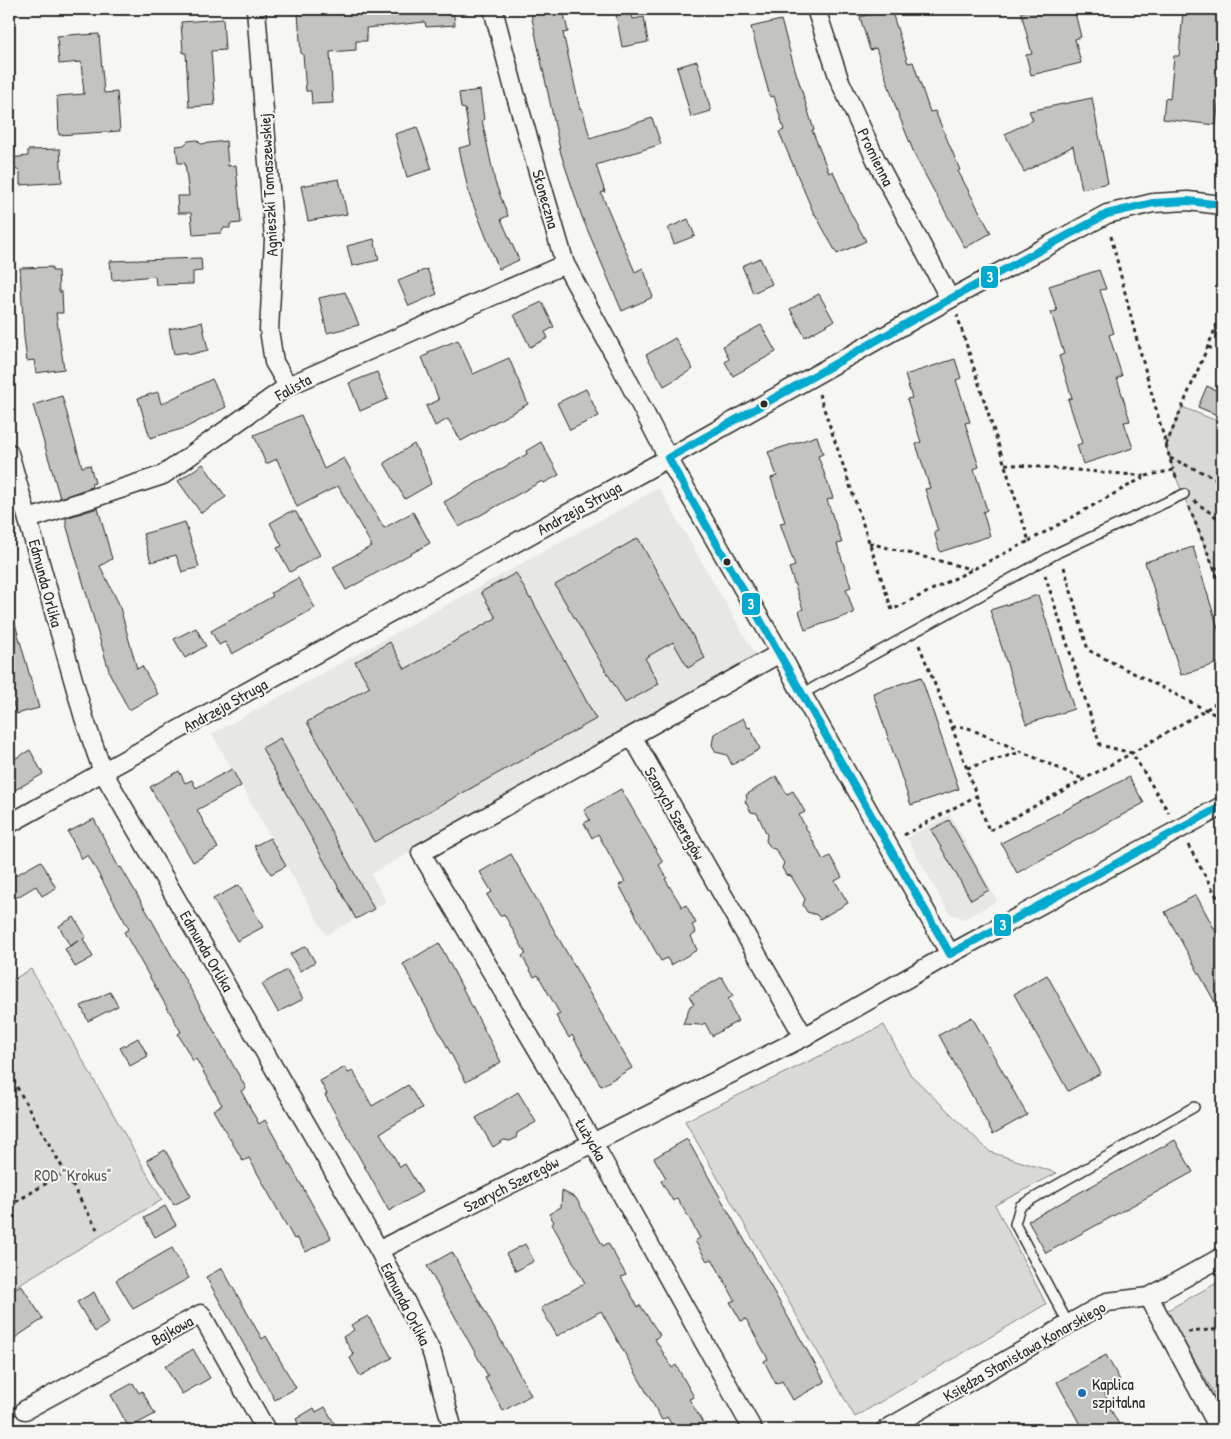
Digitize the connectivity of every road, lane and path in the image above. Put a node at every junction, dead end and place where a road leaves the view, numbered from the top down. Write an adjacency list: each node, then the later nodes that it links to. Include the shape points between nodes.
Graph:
1 (256, 9): 11 (street, Agnieszki Tomaszewskiej, via 274,239 269,330 274,362)
2 (493, 9): 6 (street, Słoneczna)
3 (816, 9): 7 (street, Promienna, via 839,79 876,160)
4 (1222, 205): 7 (street, Andrzeja Struga, via 1188,200 1153,203 1107,214)
5 (1111, 236): 13 (path)
6 (565, 264): 11 (street, Falista); 15 (street, Słoneczna)
7 (953, 307): 15 (street, Andrzeja Struga); 17 (path)
8 (1222, 313): 9 (path)
9 (1208, 347): 10 (path); 13 (path)
10 (1222, 352)
11 (288, 386): 22 (street, Falista, via 163,475)
12 (819, 394): 25 (path)
13 (1166, 445): 16 (path)
14 (9, 452): 22 (street, Edmunda Orlika)
15 (668, 458): 33 (street, Słoneczna); 43 (street, Andrzeja Struga)
16 (1170, 458): 18 (path); 20 (path)
17 (1005, 464): 19 (path); 24 (path)
18 (1173, 470): 19 (path); 21 (path)
19 (1146, 476): 24 (path)
20 (1222, 481)
21 (1184, 494): 23 (path); 26 (lane); 29 (path)
22 (29, 519): 43 (street, Edmunda Orlika, via 84,718)
23 (1222, 521)
24 (1029, 541): 30 (path)
25 (869, 544): 30 (path); 30 (path, via 892,610)
26 (1059, 552): 27 (lane); 36 (path, via 1088,650)
27 (1042, 562): 32 (lane); 41 (path, via 1100,745)
28 (1222, 565): 29 (path)
29 (1214, 568): 31 (path)
30 (972, 570)
31 (1222, 588)
32 (914, 632): 34 (lane); 38 (path)
33 (780, 654): 34 (street, Słoneczna); 39 (street)
34 (802, 694): 52 (street, Słoneczna)
35 (1222, 700): 36 (path)
36 (1205, 709): 37 (path); 41 (path)
37 (1222, 718)
38 (952, 727): 40 (path, via 966,727); 42 (path)
39 (632, 736): 53 (street, Szarych Szeregów); 56 (street, Łużycka, via 421,853)
40 (1022, 752): 42 (path); 44 (path)
41 (1132, 754): 44 (path); 47 (path)
42 (967, 768): 45 (path)
43 (103, 772): 48 (street, Andrzeja Struga); 60 (street, Edmunda Orlika)
44 (1084, 779): 45 (path, via 989,831)
45 (976, 796): 49 (path)
46 (1222, 806): 52 (street, Szarych Szeregów)
47 (1169, 813)
48 (9, 824)
49 (902, 837)
50 (1185, 840): 51 (path)
51 (1222, 906)
52 (950, 954): 53 (street, Szarych Szeregów)
53 (804, 1037): 56 (street, Szarych Szeregów)
54 (9, 1073): 57 (path)
55 (1194, 1108): 63 (lane, via 1020,1206 1015,1224)
56 (593, 1143): 60 (street, Szarych Szeregów); 67 (street, Łużycka)
57 (65, 1172): 58 (path); 59 (path)
58 (9, 1206)
59 (97, 1229)
60 (379, 1250): 66 (street, Edmunda Orlika, via 432,1353)
61 (1222, 1257): 62 (street, Księdza Stanisława Konarskiego)
62 (1149, 1297): 63 (street, Księdza Stanisława Konarskiego, via 1107,1302); 69 (street)
63 (1069, 1325): 68 (street, Księdza Stanisława Konarskiego)
64 (25, 1410): 65 (street, Bajkowa, via 201,1314)
65 (266, 1430)
66 (453, 1430)
67 (753, 1430)
68 (885, 1430)
69 (1220, 1430)

